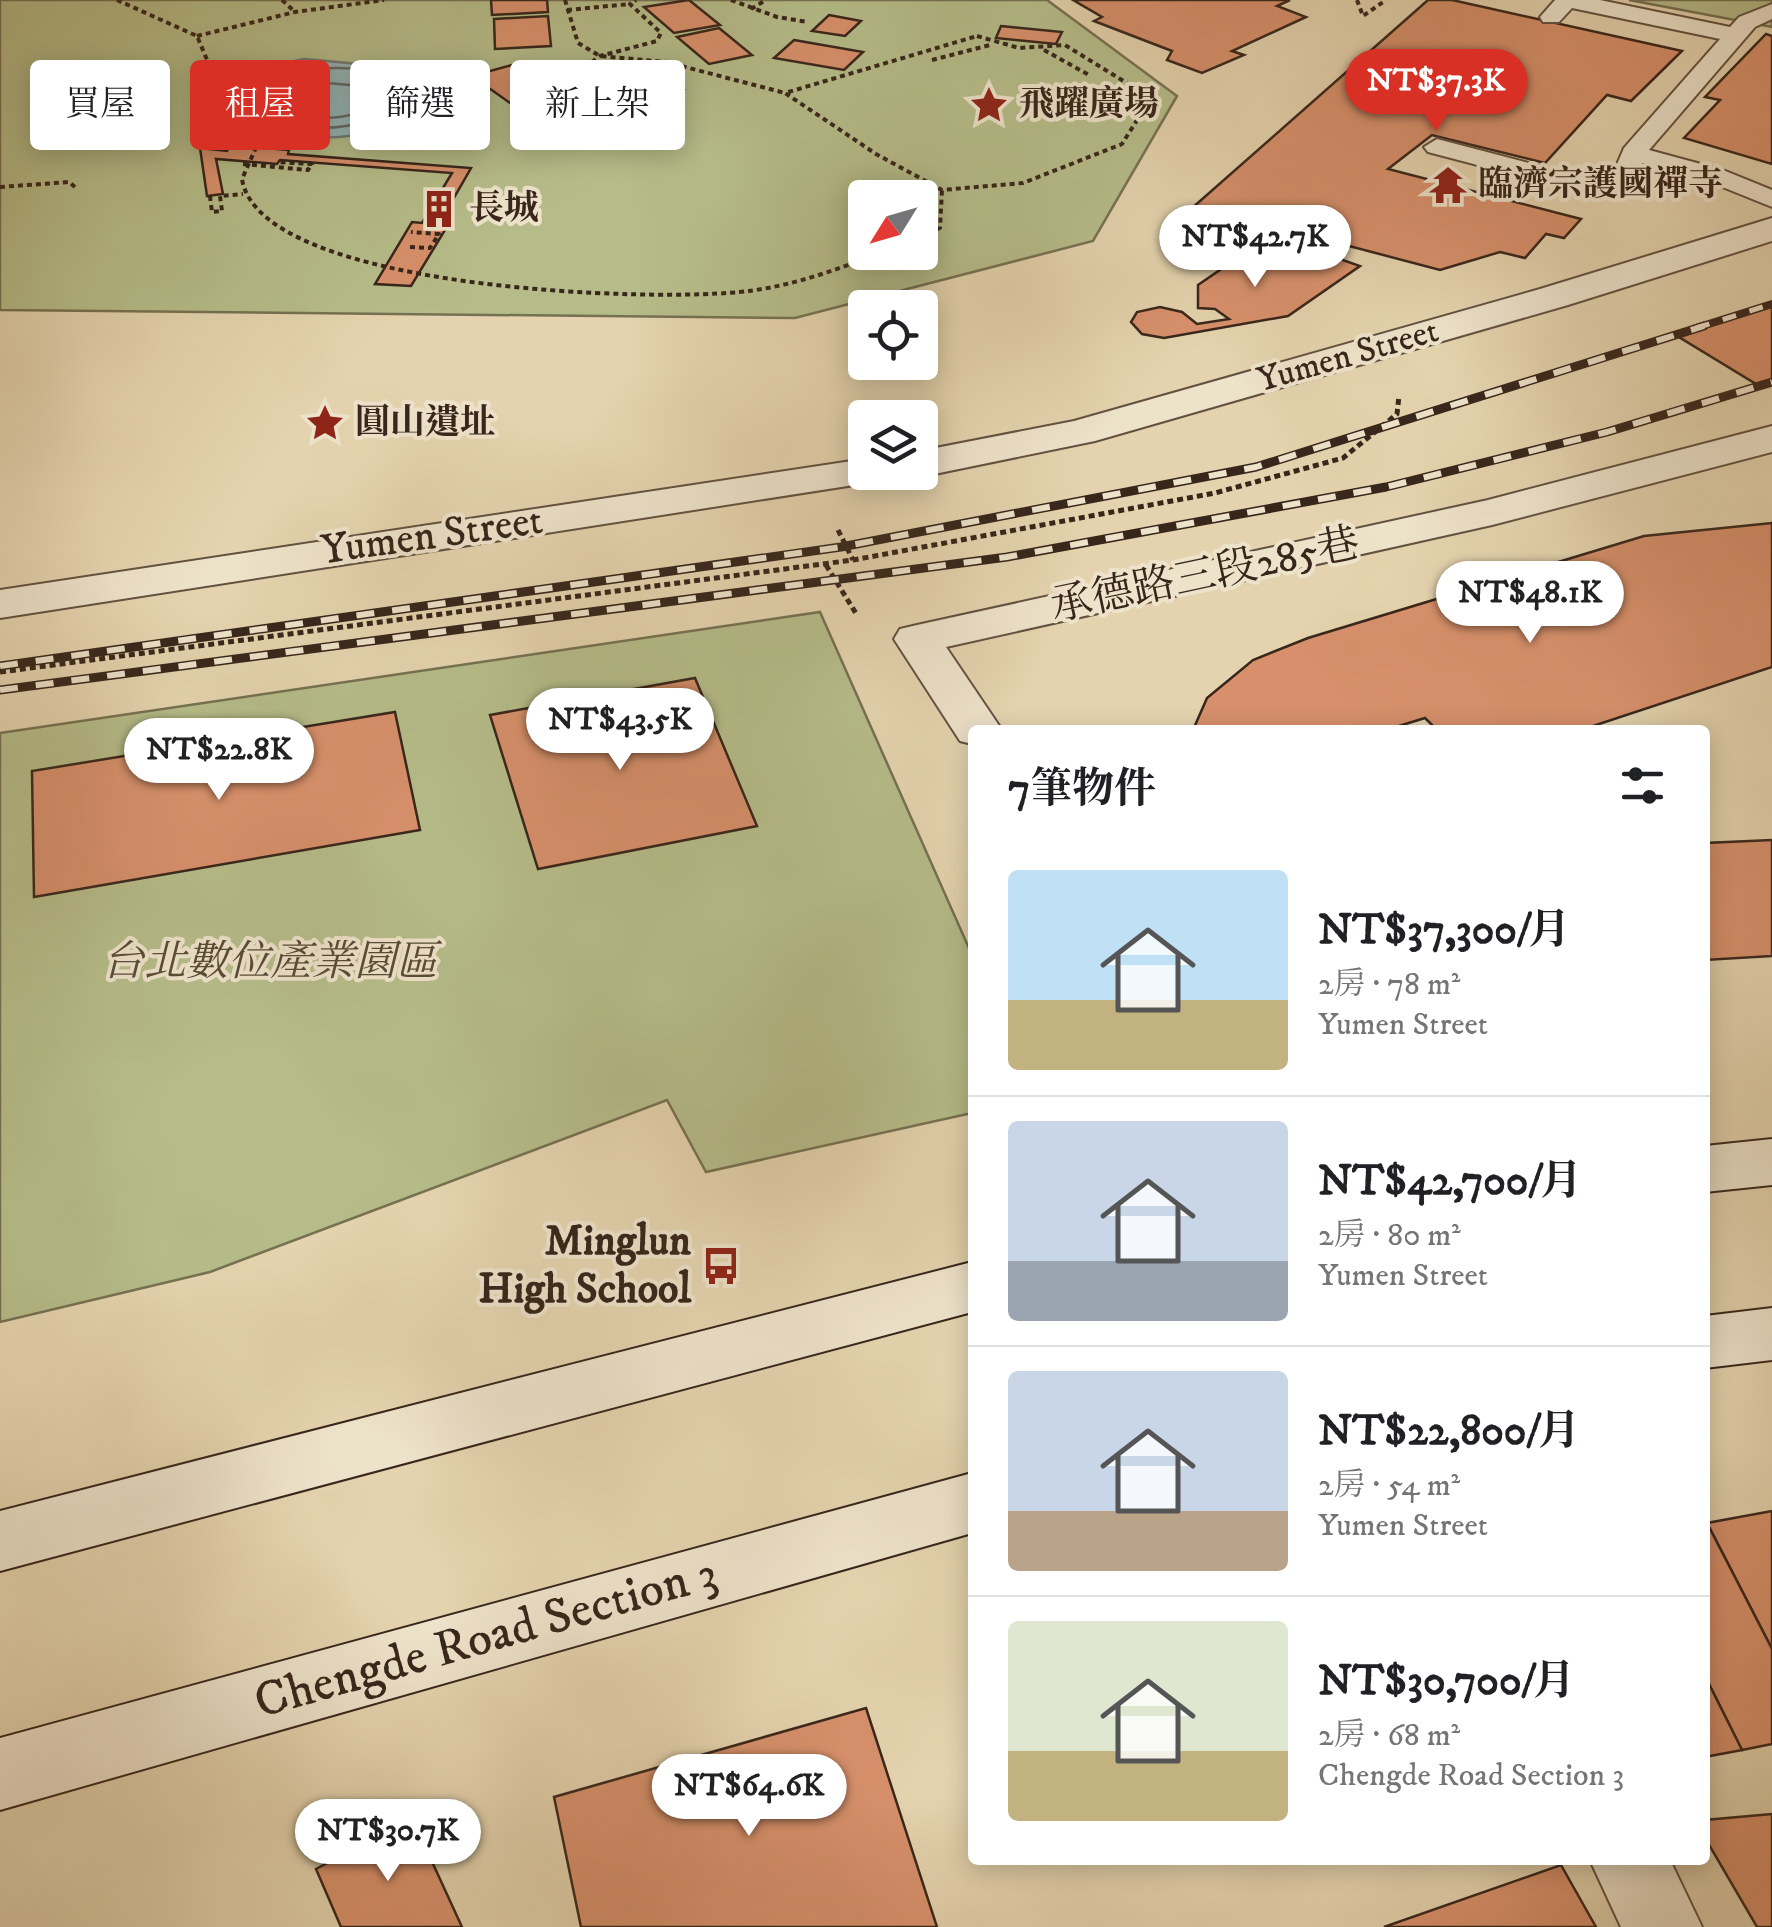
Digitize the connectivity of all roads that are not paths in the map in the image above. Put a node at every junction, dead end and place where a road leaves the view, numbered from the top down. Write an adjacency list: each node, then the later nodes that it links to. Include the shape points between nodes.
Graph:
1 (1772, 11): 3 (lane)
2 (1551, 17): 3 (lane, via 1568,0)
3 (1736, 35): 5 (lane)
4 (1438, 147): 5 (lane, via 1592,186 1626,174)
5 (1632, 153): 6 (lane, via 1714,175)
6 (1772, 200)
7 (1772, 229): 9 (street, Yumen Street, via 1080,432)
8 (1772, 440): 12 (street, 承德路三段285巷, via 1492,512 917,640)
9 (938, 460)
10 (848, 475): 11 (street, Yumen Street)
11 (0, 604)
12 (974, 725)
13 (1772, 1162): 14 (street)
14 (1710, 1168)
15 (968, 1289): 19 (street)
16 (1772, 1334): 17 (street)
17 (1710, 1341)
18 (968, 1504): 20 (street, Chengde Road Section 3)
19 (0, 1541)
20 (0, 1774)
21 (1631, 1865): 22 (street)
22 (1662, 1927)

